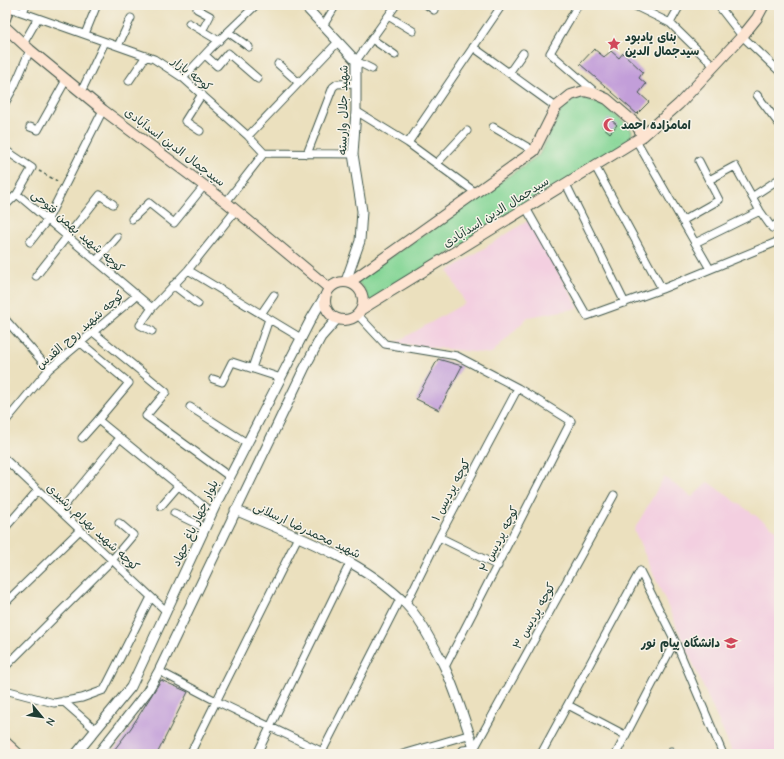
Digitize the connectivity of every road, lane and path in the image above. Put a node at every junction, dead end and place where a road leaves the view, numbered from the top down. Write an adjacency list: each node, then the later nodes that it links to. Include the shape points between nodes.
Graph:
1 (26, 5): 17 (street)
2 (256, 5): 28 (street)
3 (304, 5): 24 (street, شهید جلال وارسته)
4 (336, 5): 24 (street)
5 (396, 5): 18 (street)
6 (427, 5): 16 (street)
7 (502, 5): 38 (street)
8 (578, 5): 57 (street, via 550,54)
9 (633, 5): 23 (street)
10 (680, 5): 23 (street)
11 (764, 5): 30 (main road, سیدجمال الدین اسدآبادی)
12 (7, 6): 17 (street, کوچه بازار); 21 (main road)
13 (96, 7): 29 (street)
14 (197, 9): 26 (street, via 210,16)
15 (721, 9): 30 (street)
16 (434, 10)
17 (23, 12): 19 (street, کوچه بازار)
18 (388, 16): 27 (street); 31 (street)
19 (38, 18): 29 (street, کوچه بازار); 36 (street)
20 (131, 18): 35 (street)
21 (5, 19)
22 (189, 23): 26 (street)
23 (670, 23): 45 (street)
24 (323, 26): 34 (street, شهید جلال وارسته)
25 (5, 27): 36 (main road, سیدجمال الدین اسدآبادی)
26 (202, 31): 32 (street)
27 (413, 31)
28 (228, 32): 32 (street); 37 (street)
29 (85, 34): 33 (street, کوچه بازار)
30 (742, 36): 45 (main road, سیدجمال الدین اسدآبادی); 47 (street)
31 (372, 39): 41 (street); 43 (street)
32 (219, 41): 40 (street)
33 (105, 42): 35 (street, کوچه بازار); 55 (street)
34 (338, 42): 43 (street, شهید جلال وارسته); 53 (street)
35 (118, 46): 42 (street, کوچه بازار)
36 (27, 47): 51 (main road, سیدجمال الدین اسدآبادی); 59 (street, via 14,87)
37 (249, 47)
38 (473, 47): 48 (street); 70 (street)
39 (522, 53): 48 (street)
40 (204, 55): 49 (street); 50 (street, via 217,66 228,53)
41 (395, 55)
42 (146, 56): 49 (street, کوچه بازار); 52 (street)
43 (356, 61): 46 (street); 54 (street, شهید جلال وارسته)
44 (278, 64): 53 (street)
45 (714, 66): 69 (main road, سیدجمال الدین اسدآبادی, via 679,104)
46 (372, 69)
47 (779, 71)
48 (509, 73): 60 (street)
49 (183, 78): 56 (street, کوچه بازار)
50 (258, 79)
51 (66, 80): 55 (main road, سیدجمال الدین اسدآبادی); 64 (street, via 38,130)
52 (129, 81)
53 (299, 83): 68 (street)
54 (356, 83): 62 (street, شهید جلال وارسته); 74 (street, via 333,86)
55 (81, 92): 61 (main road, سیدجمال الدین اسدآبادی)
56 (202, 94): 66 (street, via 185,121); 68 (street, کوچه بازار)
57 (596, 94): 60 (main road, سیدجمال الدین اسدآبادی, via 584,92 571,95); 69 (main road, via 607,99 635,123)
58 (756, 96): 63 (street)
59 (5, 103)
60 (556, 107): 72 (main road, سیدجمال الدین اسدآبادی)
61 (103, 110): 83 (street); 84 (main road, سیدجمال الدین اسدآبادی)
62 (356, 111): 70 (street); 75 (street, شهید جلال وارسته)
63 (779, 124)
64 (30, 127)
65 (493, 127): 72 (street)
66 (200, 131)
67 (467, 131): 77 (street)
68 (248, 136): 73 (street, کوچه بازار)
69 (639, 138): 78 (main road, سیدجمال الدین اسدآبادی); 96 (street)
70 (408, 143): 77 (street)
71 (5, 150): 79 (street)
72 (534, 151): 85 (main road, سیدجمال الدین اسدآبادی)
73 (264, 154): 74 (street); 88 (street)
74 (307, 154): 75 (street)
75 (353, 154): 107 (street, شهید جلال وارسته, via 362,211 360,241)
76 (699, 161): 81 (street)
77 (437, 163): 85 (street)
78 (595, 166): 82 (main road, سیدجمال الدین اسدآبادی); 109 (street)
79 (32, 168): 83 (path); 86 (street, کوچه شهید بهمن فتوحی)
80 (779, 179): 87 (street)
81 (709, 180): 87 (street, via 735,166); 96 (street, via 719,200)
82 (566, 184): 91 (main road, سیدجمال الدین اسدآبادی); 113 (street)
83 (65, 185): 95 (street)
84 (204, 186): 88 (main road, سیدجمال الدین اسدآبادی); 94 (street, via 174,223 149,203)
85 (475, 192): 107 (main road, سیدجمال الدین اسدآبادی)
86 (17, 194): 90 (street); 95 (street, کوچه شهید بهمن فتوحی)
87 (752, 197): 93 (street)
88 (226, 202): 92 (main road, سیدجمال الدین اسدآبادی)
89 (113, 204): 98 (street, via 100,194)
90 (5, 206)
91 (526, 208): 113 (street, via 587,316); 116 (main road, سیدجمال الدین اسدآبادی)
92 (236, 210): 105 (street); 110 (main road, سیدجمال الدین اسدآبادی)
93 (760, 211): 97 (street, via 772,228); 102 (street)
94 (132, 219)
95 (48, 220): 98 (street, کوچه شهید بهمن فتوحی); 100 (street)
96 (682, 220): 102 (street)
97 (779, 222)
98 (68, 237): 103 (street, کوچه شهید بهمن فتوحی); 106 (street)
99 (117, 238): 103 (street)
100 (30, 242)
101 (779, 242): 104 (street)
102 (695, 243): 104 (street)
103 (96, 261): 112 (street, کوچه شهید بهمن فتوحی)
104 (710, 269): 109 (street)
105 (188, 270): 108 (street); 117 (street)
106 (36, 276)
107 (348, 282): 110 (main road, via 335,283); 116 (main road, via 356,285 363,296 364,303)
108 (173, 285): 114 (street); 115 (street)
109 (662, 289): 113 (street)
110 (328, 291): 119 (main road, via 325,306); 123 (street, بلوار چهار باغ جهاد)
111 (274, 295): 117 (street)
112 (136, 296): 115 (street, کوچه شهید روح القدس); 122 (street, کوچه شهید روح القدس)
113 (625, 303)
114 (198, 304)
115 (152, 308): 121 (street, via 140,325)
116 (360, 312): 119 (main road, via 348,320); 129 (street, via 385,344 457,356)
117 (261, 314): 120 (street)
118 (5, 319): 126 (street)
119 (337, 319): 142 (street, via 321,337)
120 (269, 320): 123 (street); 125 (street)
121 (152, 331)
122 (93, 332): 124 (street, کوچه شهید روح القدس); 137 (street, via 166,392 146,416)
123 (301, 338): 127 (street, بلوار چهار باغ جهاد)
124 (80, 343): 126 (street, کوچه شهید روح القدس); 131 (street, via 129,383)
125 (252, 368): 127 (street); 128 (street, via 232,362 222,382)
126 (49, 369): 132 (street, کوچه شهید روح القدس)
127 (281, 378): 135 (street, بلوار چهار باغ جهاد)
128 (213, 379)
129 (518, 388): 151 (street, کوچه پردیس ۱); 154 (street, کوچه پردیس ۲, via 571,421)
130 (190, 407): 135 (street)
131 (98, 420): 133 (street); 134 (street)
132 (5, 422)
133 (82, 438)
134 (120, 438): 138 (street); 143 (street)
135 (247, 443): 137 (street, بلوار چهار باغ جهاد)
136 (5, 459): 139 (street, کوچه شهید بهرام رشیدی)
137 (230, 477): 145 (street, بلوار چهار باغ جهاد)
138 (179, 486): 141 (street); 145 (street)
139 (38, 490): 143 (street, کوچه شهید بهرام رشیدی); 147 (street)
140 (614, 495): 172 (street, کوچه پردیس ۳)
141 (161, 506)
142 (235, 510): 150 (street, شهید محمدرضا ارسلانی); 162 (street)
143 (60, 511): 149 (street, کوچه شهید بهرام رشیدی)
144 (174, 513): 148 (street)
145 (212, 513): 148 (street, بلوار چهار باغ جهاد)
146 (118, 522): 152 (street, via 133,535)
147 (5, 528)
148 (205, 528): 158 (street, بلوار چهار باغ جهاد)
149 (80, 530): 152 (street, کوچه شهید بهرام رشیدی); 157 (street)
150 (298, 537): 153 (street, شهید محمدرضا ارسلانی); 165 (street)
151 (439, 537): 154 (street); 156 (street, کوچه پردیس ۱)
152 (112, 560): 155 (street, کوچه شهید بهرام رشیدی); 160 (street)
153 (350, 562): 156 (street, شهید محمدرضا ارسلانی, via 377,579); 167 (street)
154 (498, 566): 161 (street, کوچه پردیس ۲)
155 (151, 597): 158 (street, کوچه شهید بهرام رشیدی); 164 (street, via 104,690 82,698)
156 (403, 601): 161 (street, شهید محمدرضا ارسلانی, via 423,627); 173 (street, کوچه پردیس ۱)
157 (5, 603)
158 (166, 611): 168 (street, بلوار چهار باغ جهاد, via 131,687)
159 (676, 641): 166 (street, via 640,571); 170 (street); 183 (street)
160 (5, 667)
161 (445, 667): 169 (street, شهید محمدرضا ارسلانی, via 457,696)
162 (159, 671): 165 (street); 176 (street, via 147,692)
163 (5, 690): 164 (street, via 54,703)
164 (63, 701): 168 (street)
165 (216, 701): 167 (street); 177 (street)
166 (568, 704): 170 (street); 181 (street)
167 (271, 727): 173 (street); 178 (street)
168 (96, 730): 175 (street, بلوار چهار باغ جهاد)
169 (468, 735): 172 (street, شهید محمدرضا ارسلانی); 179 (street)
170 (625, 735): 182 (street)
171 (5, 742): 174 (main road)
172 (475, 751): 180 (street, via 463,750)
173 (324, 753)
174 (18, 754)
175 (76, 754)
176 (98, 754)
177 (190, 754)
178 (257, 754)
179 (403, 754)
180 (460, 754)
181 (541, 754)
182 (616, 754)
183 (723, 754)

